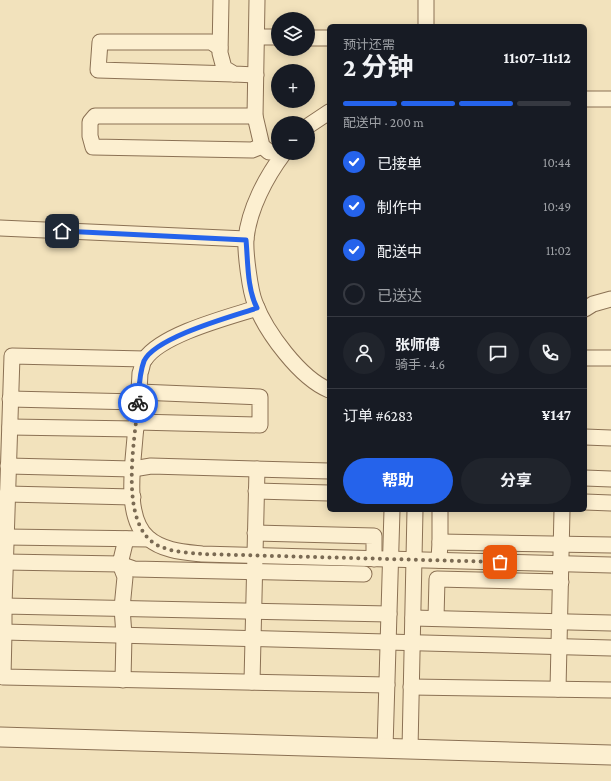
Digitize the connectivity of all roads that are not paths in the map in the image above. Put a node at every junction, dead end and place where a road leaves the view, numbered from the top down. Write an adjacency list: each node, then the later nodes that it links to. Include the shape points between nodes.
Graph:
1 (221, 0): 9 (street)
2 (257, 0): 5 (street)
3 (426, 0): 4 (street)
4 (426, 24)
5 (257, 37): 6 (street); 11 (street)
6 (271, 37)
7 (315, 38): 8 (street)
8 (327, 38)
9 (220, 48): 10 (street, via 224,68); 10 (street, via 211,42 100,42 98,70)
10 (234, 74): 11 (street)
11 (256, 75): 15 (street)
12 (587, 99): 13 (street)
13 (611, 99)
14 (327, 113): 16 (street)
15 (255, 116): 17 (street); 17 (street, via 95,116 90,122 90,136 93,147 252,150)
16 (315, 121)
17 (262, 146): 18 (street)
18 (271, 150)
19 (280, 160): 21 (street, via 261,191)
20 (0, 228): 21 (street)
21 (246, 240): 23 (street, via 250,280)
22 (611, 299): 24 (street)
23 (257, 308): 27 (street, via 187,332 159,346); 28 (street, via 269,332 286,355 306,374)
24 (587, 308)
25 (587, 358): 26 (street)
26 (611, 358)
27 (145, 359): 29 (street, via 140,373); 30 (street, via 12,356)
28 (327, 389)
29 (139, 397): 30 (street); 31 (street); 31 (street, via 260,397 260,425)
30 (10, 399): 32 (street)
31 (136, 425): 32 (street); 36 (street)
32 (10, 427): 35 (street)
33 (587, 437): 34 (street)
34 (611, 438)
35 (8, 466): 36 (street); 43 (street)
36 (133, 469): 37 (street, via 151,466); 44 (street)
37 (257, 469): 38 (street); 41 (street)
38 (327, 471)
39 (587, 478): 40 (street)
40 (611, 479)
41 (256, 491): 42 (street); 51 (street)
42 (327, 493)
43 (7, 494): 44 (street); 52 (street)
44 (132, 497): 54 (street, via 140,527)
45 (587, 502): 46 (street)
46 (611, 503)
47 (392, 512): 60 (street)
48 (415, 512): 61 (street)
49 (440, 512): 55 (street)
50 (562, 512): 56 (street)
51 (255, 533): 58 (street); 59 (street, via 374,536)
52 (6, 537): 53 (street); 63 (street)
53 (126, 539): 54 (street); 64 (street)
54 (149, 539): 58 (street, via 157,545 184,552)
55 (440, 542): 56 (street); 62 (street)
56 (562, 544): 57 (street); 65 (street)
57 (611, 545)
58 (254, 555): 59 (street); 67 (street)
59 (374, 558): 60 (street)
60 (391, 559): 61 (street); 73 (street)
61 (414, 560): 62 (street); 74 (street)
62 (439, 560): 65 (street)
63 (5, 562): 64 (street); 70 (street)
64 (120, 564): 67 (street, via 134,569); 71 (street, via 125,577)
65 (561, 564): 66 (street); 69 (street)
66 (611, 565)
67 (254, 572): 68 (street); 72 (street)
68 (364, 574)
69 (561, 582): 75 (street, via 437,579); 76 (street)
70 (4, 606): 71 (street); 78 (street)
71 (122, 608): 72 (street); 79 (street)
72 (254, 611): 73 (street); 80 (street)
73 (389, 614): 81 (street)
74 (413, 618): 75 (street); 82 (street)
75 (436, 618): 76 (street)
76 (560, 622): 77 (street); 83 (street)
77 (611, 623)
78 (4, 632): 79 (street); 85 (street, via 4,677)
79 (124, 635): 80 (street); 85 (street)
80 (253, 638): 81 (street); 86 (street)
81 (388, 642): 82 (street); 87 (street)
82 (412, 643): 83 (street); 88 (street)
83 (559, 647): 84 (street); 89 (street)
84 (611, 648)
85 (123, 680): 86 (street)
86 (252, 682): 87 (street)
87 (387, 685): 92 (street)
88 (411, 687): 89 (street); 93 (street)
89 (558, 689): 90 (street)
90 (611, 690)
91 (0, 737): 92 (street)
92 (385, 748): 93 (street)
93 (410, 749): 94 (street)
94 (611, 755)

